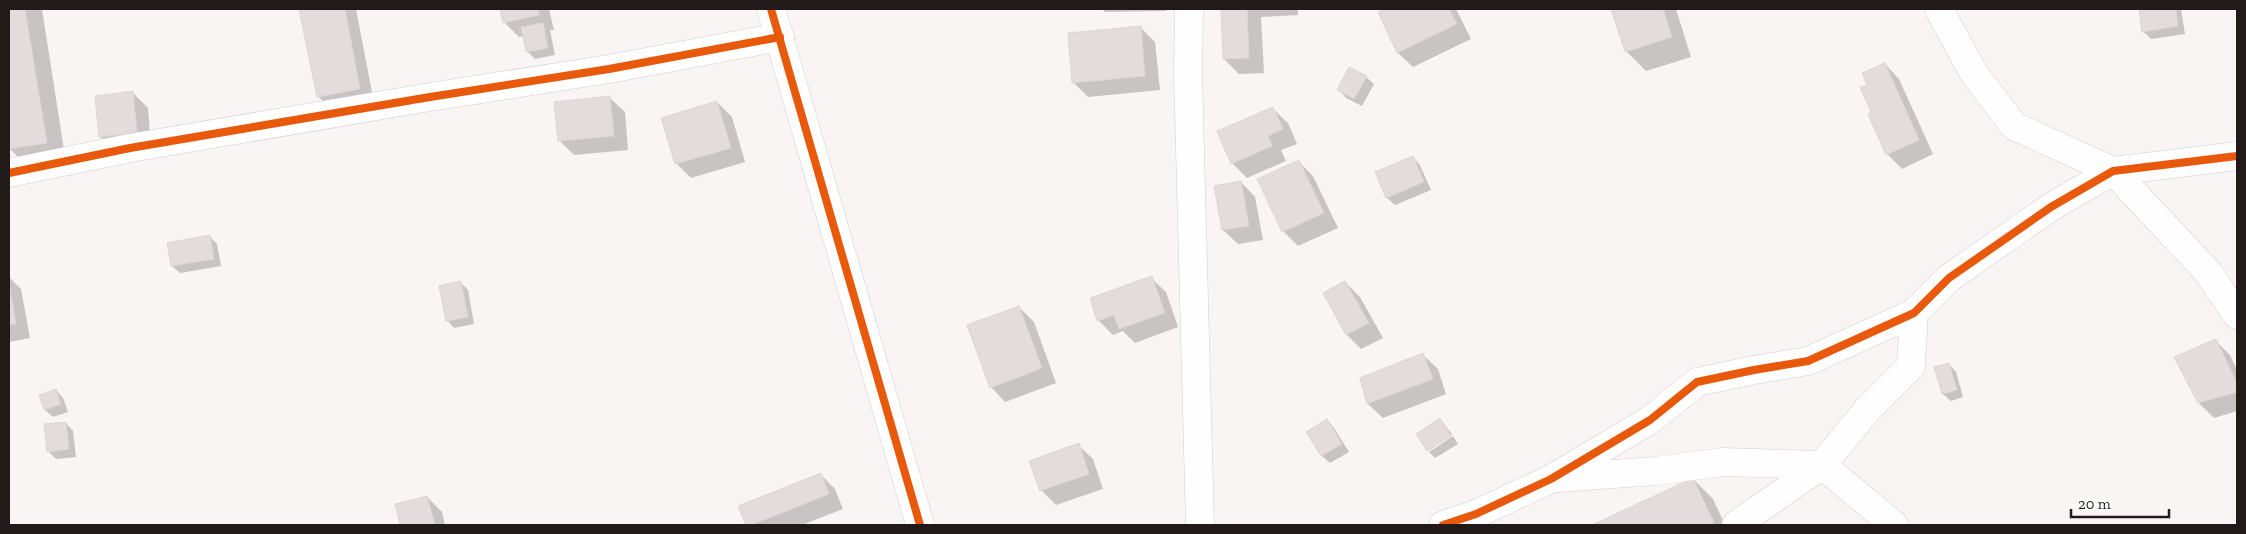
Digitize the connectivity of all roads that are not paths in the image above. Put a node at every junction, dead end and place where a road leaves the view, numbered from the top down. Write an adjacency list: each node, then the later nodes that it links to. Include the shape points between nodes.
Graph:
1 (771, 9): 4 (street)
2 (1189, 9): 13 (street)
3 (1940, 9): 6 (street, via 1973,72 2014,126)
4 (780, 37): 7 (street, via 610,69 130,148); 12 (street)
5 (2237, 156): 6 (street)
6 (2113, 171): 8 (street, via 2051,207 1949,278); 9 (street, via 2207,271)
7 (9, 173)
8 (1914, 313): 10 (street, via 1912,366 1868,409); 11 (street, via 1808,361 1697,382 1650,420)
9 (2237, 315)
10 (1822, 466): 11 (street, via 1723,462); 15 (street); 16 (street)
11 (1551, 479): 14 (street, via 1476,514)
12 (920, 525)
13 (1200, 525)
14 (1443, 525)
15 (1736, 525)
16 (1894, 525)

